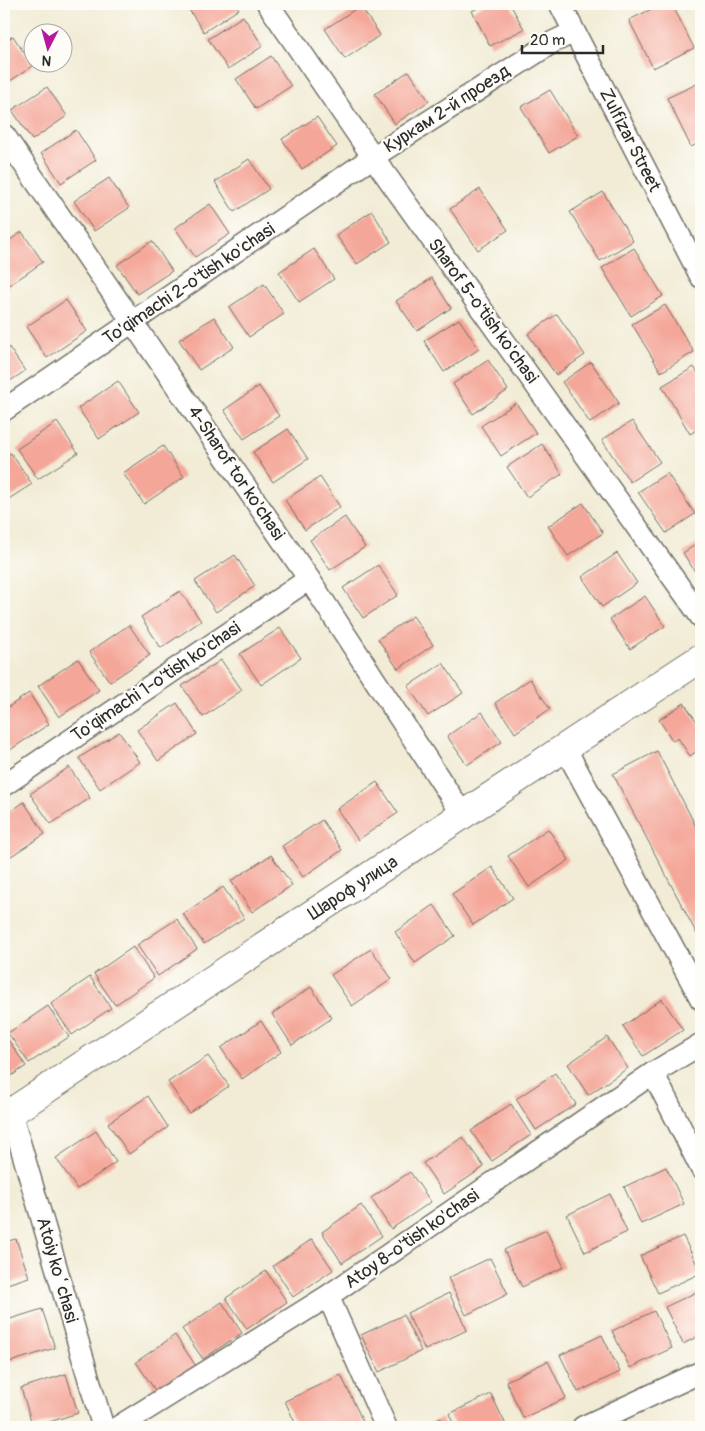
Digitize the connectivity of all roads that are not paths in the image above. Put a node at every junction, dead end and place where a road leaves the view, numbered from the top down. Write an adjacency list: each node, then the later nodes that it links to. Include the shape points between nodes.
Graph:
1 (268, 4): 5 (street, Sharof 5-o'tish ko'chasi)
2 (560, 4): 3 (street, Zulfizar Street)
3 (574, 32): 5 (street, Куркам 2-й проезд, via 552,42); 6 (street, Zulfizar Street)
4 (4, 135): 7 (street, 4-Sharof tor ko'chasi)
5 (373, 157): 7 (street, To'qimachi 2-o'tish ko'chasi); 10 (street, Sharof 5-o'tish ko'chasi)
6 (701, 277)
7 (134, 323): 8 (street, To'qimachi 2-o'tish ko'chasi); 9 (street, 4-Sharof tor ko'chasi)
8 (4, 410)
9 (309, 579): 13 (street, To'qimachi 1-o'tish ko'chasi); 14 (street, 4-Sharof tor ko'chasi)
10 (701, 617)
11 (701, 658): 12 (street, Шароф улица)
12 (565, 748): 14 (street, Шароф улица); 15 (street)
13 (4, 785)
14 (463, 815): 18 (street, Шароф улица)
15 (701, 999)
16 (701, 1044): 17 (street, Atoy 8-o'tish ko'chasi)
17 (653, 1073): 19 (street); 20 (street, Atoy 8-o'tish ko'chasi)
18 (7, 1115): 22 (street, Atoiy koʻchasi)
19 (701, 1168)
20 (328, 1296): 23 (street, Atoy 8-o'tish ko'chasi); 24 (street)
21 (701, 1372): 25 (street)
22 (103, 1427)
23 (118, 1427)
24 (386, 1427)
25 (583, 1427)

